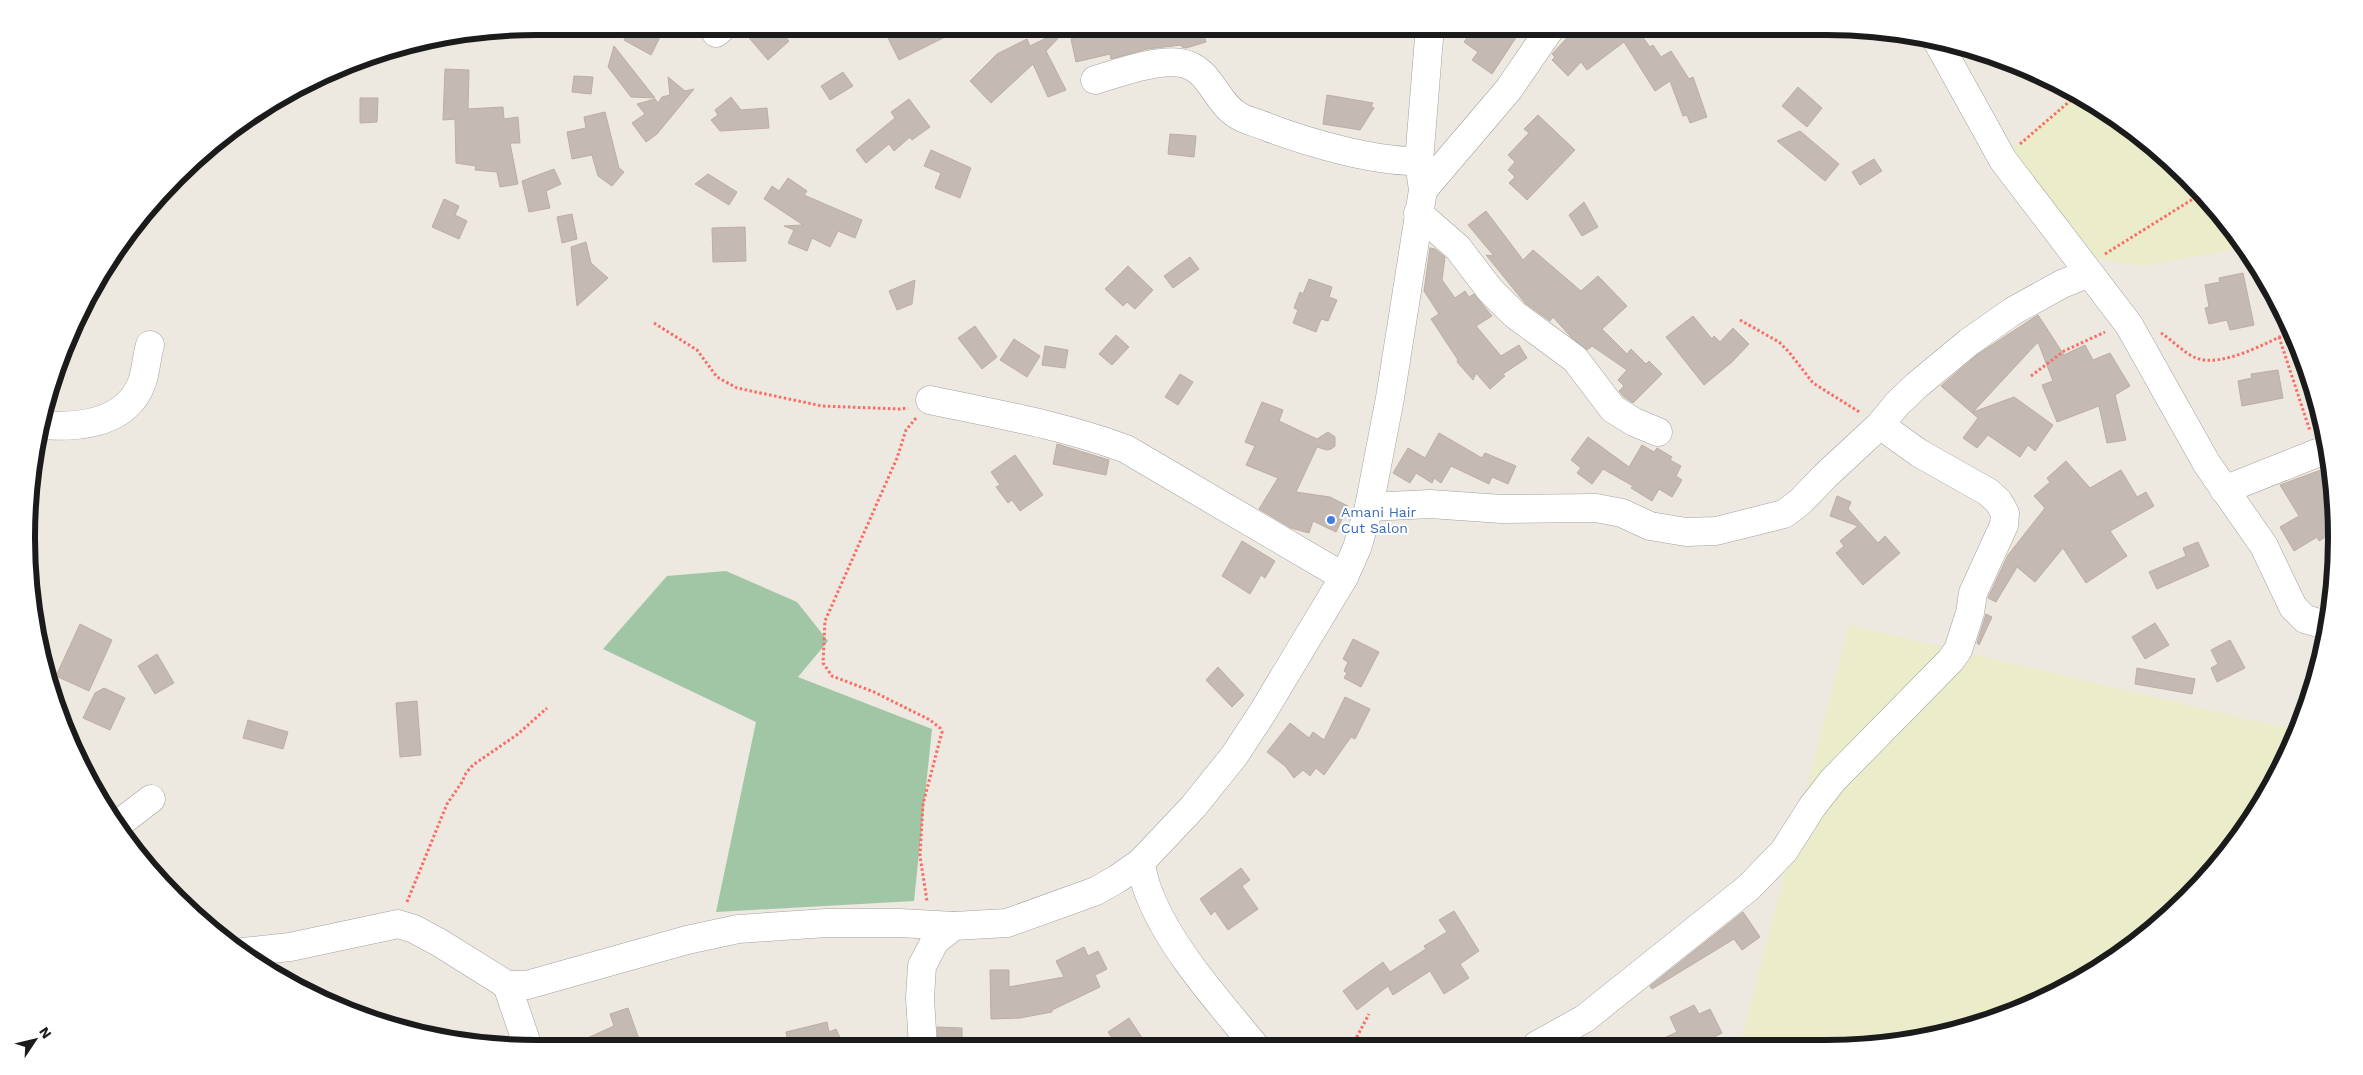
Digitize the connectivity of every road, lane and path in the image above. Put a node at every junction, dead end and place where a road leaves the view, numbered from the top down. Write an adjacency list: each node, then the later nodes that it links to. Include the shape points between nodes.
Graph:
1 (1429, 35): 7 (street)
2 (1546, 35): 9 (street, via 1509,89)
3 (1941, 49): 6 (street)
4 (1095, 80): 7 (street, via 1138,68 1181,63 1208,79 1238,116 1301,140 1400,161)
5 (2072, 99): 6 (path)
6 (2003, 160): 10 (street)
7 (1419, 161): 9 (street)
8 (2196, 198): 10 (path)
9 (1421, 201): 21 (street, via 1490,290 1514,314 1575,359 1613,409); 25 (street)
10 (2087, 270): 13 (street); 19 (street, via 2013,311 1969,342 1917,385)
11 (1740, 320): 19 (path, via 1779,342 1813,383)
12 (654, 323): 18 (path, via 697,350 717,376 737,388 822,406 850,408 900,409)
13 (2129, 325): 15 (path, via 2145,326 2162,333 2196,358 2232,358); 17 (path, via 2099,333); 24 (street)
14 (2285, 334): 15 (path)
15 (2279, 337): 22 (path)
16 (150, 345): 20 (street, via 143,380 131,401 120,412 86,424)
17 (2031, 376)
18 (930, 400): 26 (street, via 1039,422 1126,449); 33 (path, via 906,430 825,621 823,663 832,676 874,692 930,720 942,732 923,804 920,856)
19 (1881, 424): 25 (street, via 1784,514 1716,531 1686,532 1650,526 1622,513 1596,508 1430,504); 41 (street, via 1919,453 1988,492 2005,513 2004,525 1973,593 1958,650 1833,780 1784,851 1748,888 1584,1019)
20 (48, 426)
21 (1658, 432)
22 (2319, 443)
23 (2320, 453): 24 (street)
24 (2224, 490): 27 (street, via 2255,530 2293,607 2305,619)
25 (1369, 507): 26 (street)
26 (1344, 577): 31 (street, via 1234,756 1193,807)
27 (2320, 623)
28 (547, 708): 32 (path, via 466,773 447,804)
29 (151, 799): 30 (street)
30 (123, 821)
31 (1140, 863): 33 (street, via 1096,891 1007,923); 39 (street, via 1149,896 1167,928 1200,978)
32 (398, 924): 34 (street, via 290,947); 35 (street, via 414,928)
33 (943, 925): 35 (street, via 826,923 738,929 527,985); 38 (street, via 922,966)
34 (253, 951)
35 (507, 985): 37 (street)
36 (1369, 1014): 40 (path)
37 (525, 1040)
38 (923, 1040)
39 (1250, 1040)
40 (1355, 1040)
41 (1547, 1040)

